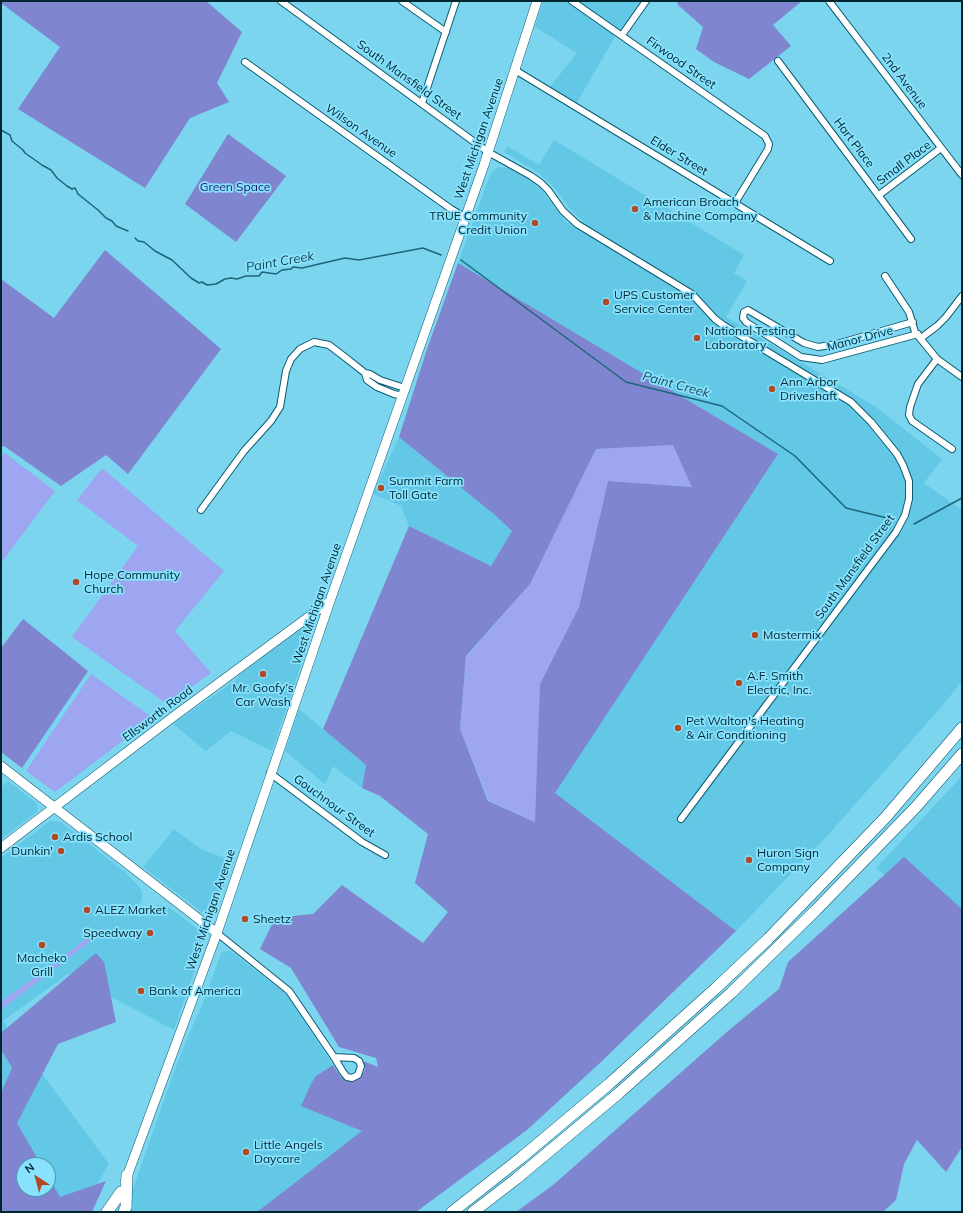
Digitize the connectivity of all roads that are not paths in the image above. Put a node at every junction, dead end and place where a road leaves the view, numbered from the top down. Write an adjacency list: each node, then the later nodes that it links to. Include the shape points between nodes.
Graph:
1 (281, 1): 13 (street, South Mansfield Street)
2 (402, 1): 8 (street)
3 (456, 1): 8 (street)
4 (537, 1): 12 (main road, West Michigan Avenue)
5 (572, 1): 9 (street, Firwood Street)
6 (646, 1): 9 (street)
7 (829, 1): 14 (street, 2nd Avenue)
8 (446, 32): 13 (street)
9 (622, 35): 18 (street, Firwood Street, via 761,132 768,140 768,149)
10 (778, 61): 17 (street, Hart Place)
11 (245, 62): 19 (street, Wilson Avenue)
12 (515, 70): 15 (main road, West Michigan Avenue); 18 (street, Elder Street)
13 (422, 103): 15 (street, South Mansfield Street)
14 (941, 148): 16 (street, 2nd Avenue); 17 (street, Small Place)
15 (488, 152): 19 (main road, West Michigan Avenue); 37 (street, South Mansfield Street, via 541,183 577,224 692,294 723,325 851,402 897,454 909,481 909,499 905,515 896,532)
16 (962, 175)
17 (879, 195): 20 (street, Hart Place)
18 (735, 203): 21 (street, Elder Street)
19 (465, 217): 28 (main road, West Michigan Avenue)
20 (911, 239)
21 (830, 261)
22 (885, 276): 24 (street, via 910,312)
23 (962, 296): 25 (street, Manor Drive, via 942,322)
24 (912, 322): 25 (street, via 915,332); 25 (street, Manor Drive, via 818,347 804,343 748,310 742,318 801,357 822,360)
25 (920, 336): 26 (street)
26 (937, 359): 27 (street); 29 (street, via 918,384 909,415 912,421)
27 (962, 377)
28 (404, 392): 30 (street, via 365,373 329,345 314,342 300,349 286,370 280,407); 31 (main road, West Michigan Avenue)
29 (952, 448)
30 (201, 510)
31 (330, 601): 35 (main road, West Michigan Avenue); 36 (main road, Ellsworth Road)
32 (962, 728): 47 (highway, via 885,818 721,984 610,1084)
33 (962, 754): 48 (highway, via 911,812 731,993 619,1093)
34 (1, 766): 36 (main road)
35 (270, 774): 39 (street, Gouchnour Street, via 362,842); 40 (main road, West Michigan Avenue)
36 (54, 807): 38 (main road, Ellsworth Road); 40 (main road)
37 (681, 819)
38 (1, 848)
39 (385, 855)
40 (216, 933): 41 (street, via 289,991); 42 (main road, West Michigan Avenue)
41 (334, 1057): 41 (street, via 347,1077 358,1075 361,1066 359,1061 354,1058)
42 (127, 1175): 43 (main road, West Michigan Avenue); 46 (highway)
43 (121, 1192): 44 (highway); 45 (main road, West Michigan Avenue)
44 (107, 1212)
45 (113, 1212)
46 (124, 1212)
47 (452, 1212)
48 (473, 1212)

